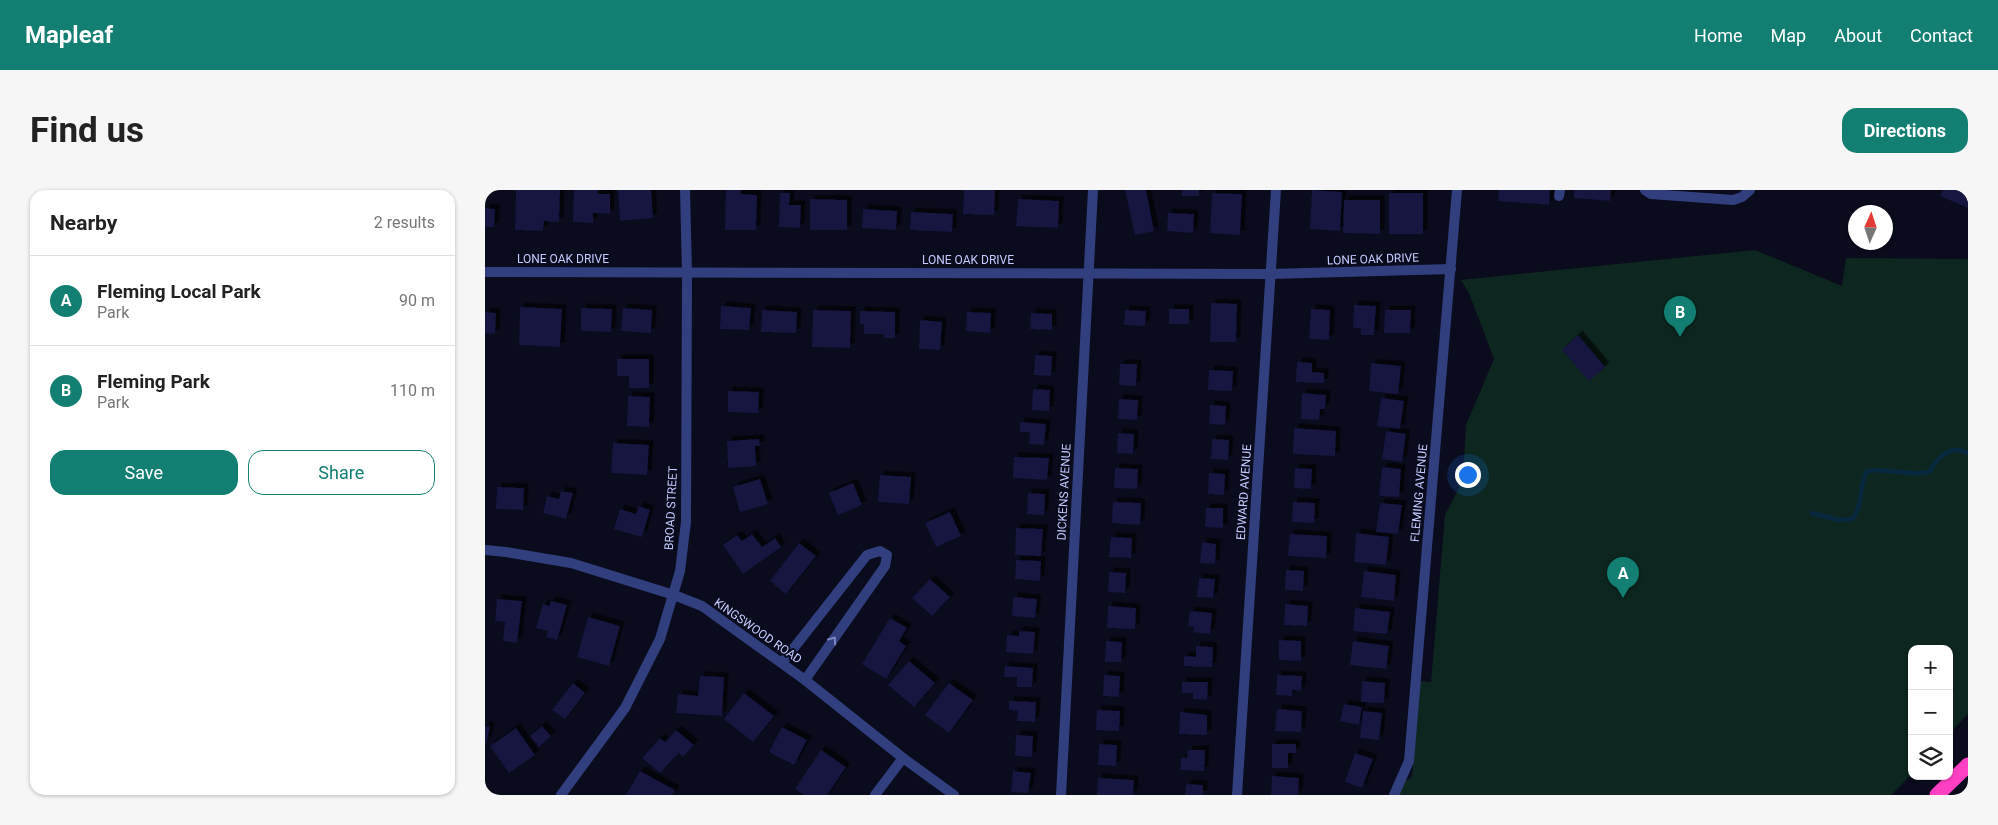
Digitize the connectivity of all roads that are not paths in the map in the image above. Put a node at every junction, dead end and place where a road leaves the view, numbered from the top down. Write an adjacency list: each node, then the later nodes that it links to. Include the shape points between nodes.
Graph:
1 (685, 190): 9 (street, BROAD STREET)
2 (1093, 190): 10 (street, DICKENS AVENUE)
3 (1276, 190): 11 (street, EDWARD AVENUE)
4 (1457, 190): 7 (street, FLEMING AVENUE)
5 (1645, 190): 6 (street, via 1651,194 1733,200)
6 (1751, 190)
7 (1451, 269): 11 (street, LONE OAK DRIVE); 23 (street, FLEMING AVENUE, via 1409,761)
8 (485, 272): 9 (street, LONE OAK DRIVE)
9 (687, 272): 10 (street, LONE OAK DRIVE); 13 (street, BROAD STREET, via 686,522)
10 (1089, 273): 11 (street, LONE OAK DRIVE); 21 (street, DICKENS AVENUE)
11 (1270, 274): 22 (street, EDWARD AVENUE)
12 (485, 550): 13 (street, KINGSWOOD ROAD, via 571,563)
13 (674, 595): 14 (street, KINGSWOOD ROAD, via 702,606); 18 (street, BROAD STREET, via 660,639 625,708)
14 (782, 663): 15 (street, KINGSWOOD ROAD); 15 (street, one-way to 14, via 885,566 887,555 880,551 867,555)
15 (805, 680): 16 (street, KINGSWOOD ROAD)
16 (903, 758): 19 (street); 20 (street, KINGSWOOD ROAD)
17 (1968, 765): 24 (highway)
18 (561, 795)
19 (875, 795)
20 (954, 795)
21 (1061, 795)
22 (1237, 795)
23 (1394, 795)
24 (1937, 795)

